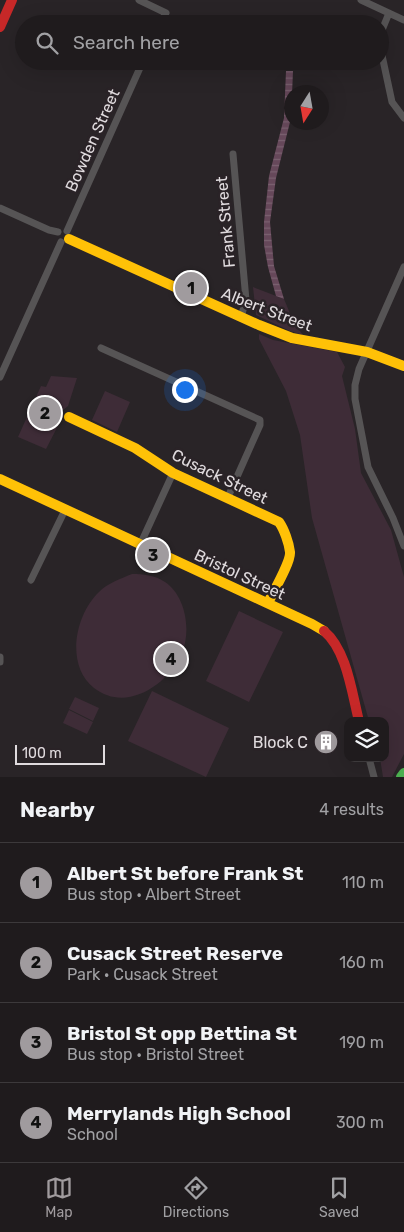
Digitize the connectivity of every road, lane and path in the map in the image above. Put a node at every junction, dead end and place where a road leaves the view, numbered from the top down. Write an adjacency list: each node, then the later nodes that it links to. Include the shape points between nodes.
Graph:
1 (139, 0): 5 (street)
2 (360, 0): 4 (street)
3 (8, 4): 7 (street)
4 (389, 13): 6 (street)
5 (165, 15)
6 (404, 20)
7 (0, 27)
8 (139, 70): 13 (street, Bowden Street)
9 (385, 70): 10 (street, via 392,102)
10 (404, 118)
11 (233, 154): 15 (street, Frank Street, via 246,300)
12 (0, 208): 13 (street, via 58,232 58,239)
13 (66, 237): 15 (street, Albert Street); 19 (street, Bowden Street)
14 (404, 267): 17 (street)
15 (241, 317): 17 (street, Albert Street, via 306,342)
16 (101, 348): 23 (street, via 260,420)
17 (367, 352): 18 (street, Albert Street); 26 (street, via 357,374 355,400 368,467 394,518)
18 (404, 366)
19 (0, 377)
20 (69, 417): 21 (street, Cusack Street, via 135,448)
21 (173, 472): 23 (street, Cusack Street); 25 (street)
22 (0, 479): 24 (street, Bristol Street)
23 (228, 497): 28 (street, Cusack Street, via 282,526 290,552)
24 (65, 510): 25 (street, Bristol Street); 27 (street)
25 (140, 545): 28 (street, Bristol Street)
26 (404, 546)
27 (31, 580)
28 (268, 603): 31 (street, Bristol Street, via 312,624 332,638 342,659)
29 (0, 657): 30 (street)
30 (0, 662)
31 (358, 717)
32 (370, 762): 34 (street)
33 (404, 773): 35 (street)
34 (374, 777)
35 (401, 777)

